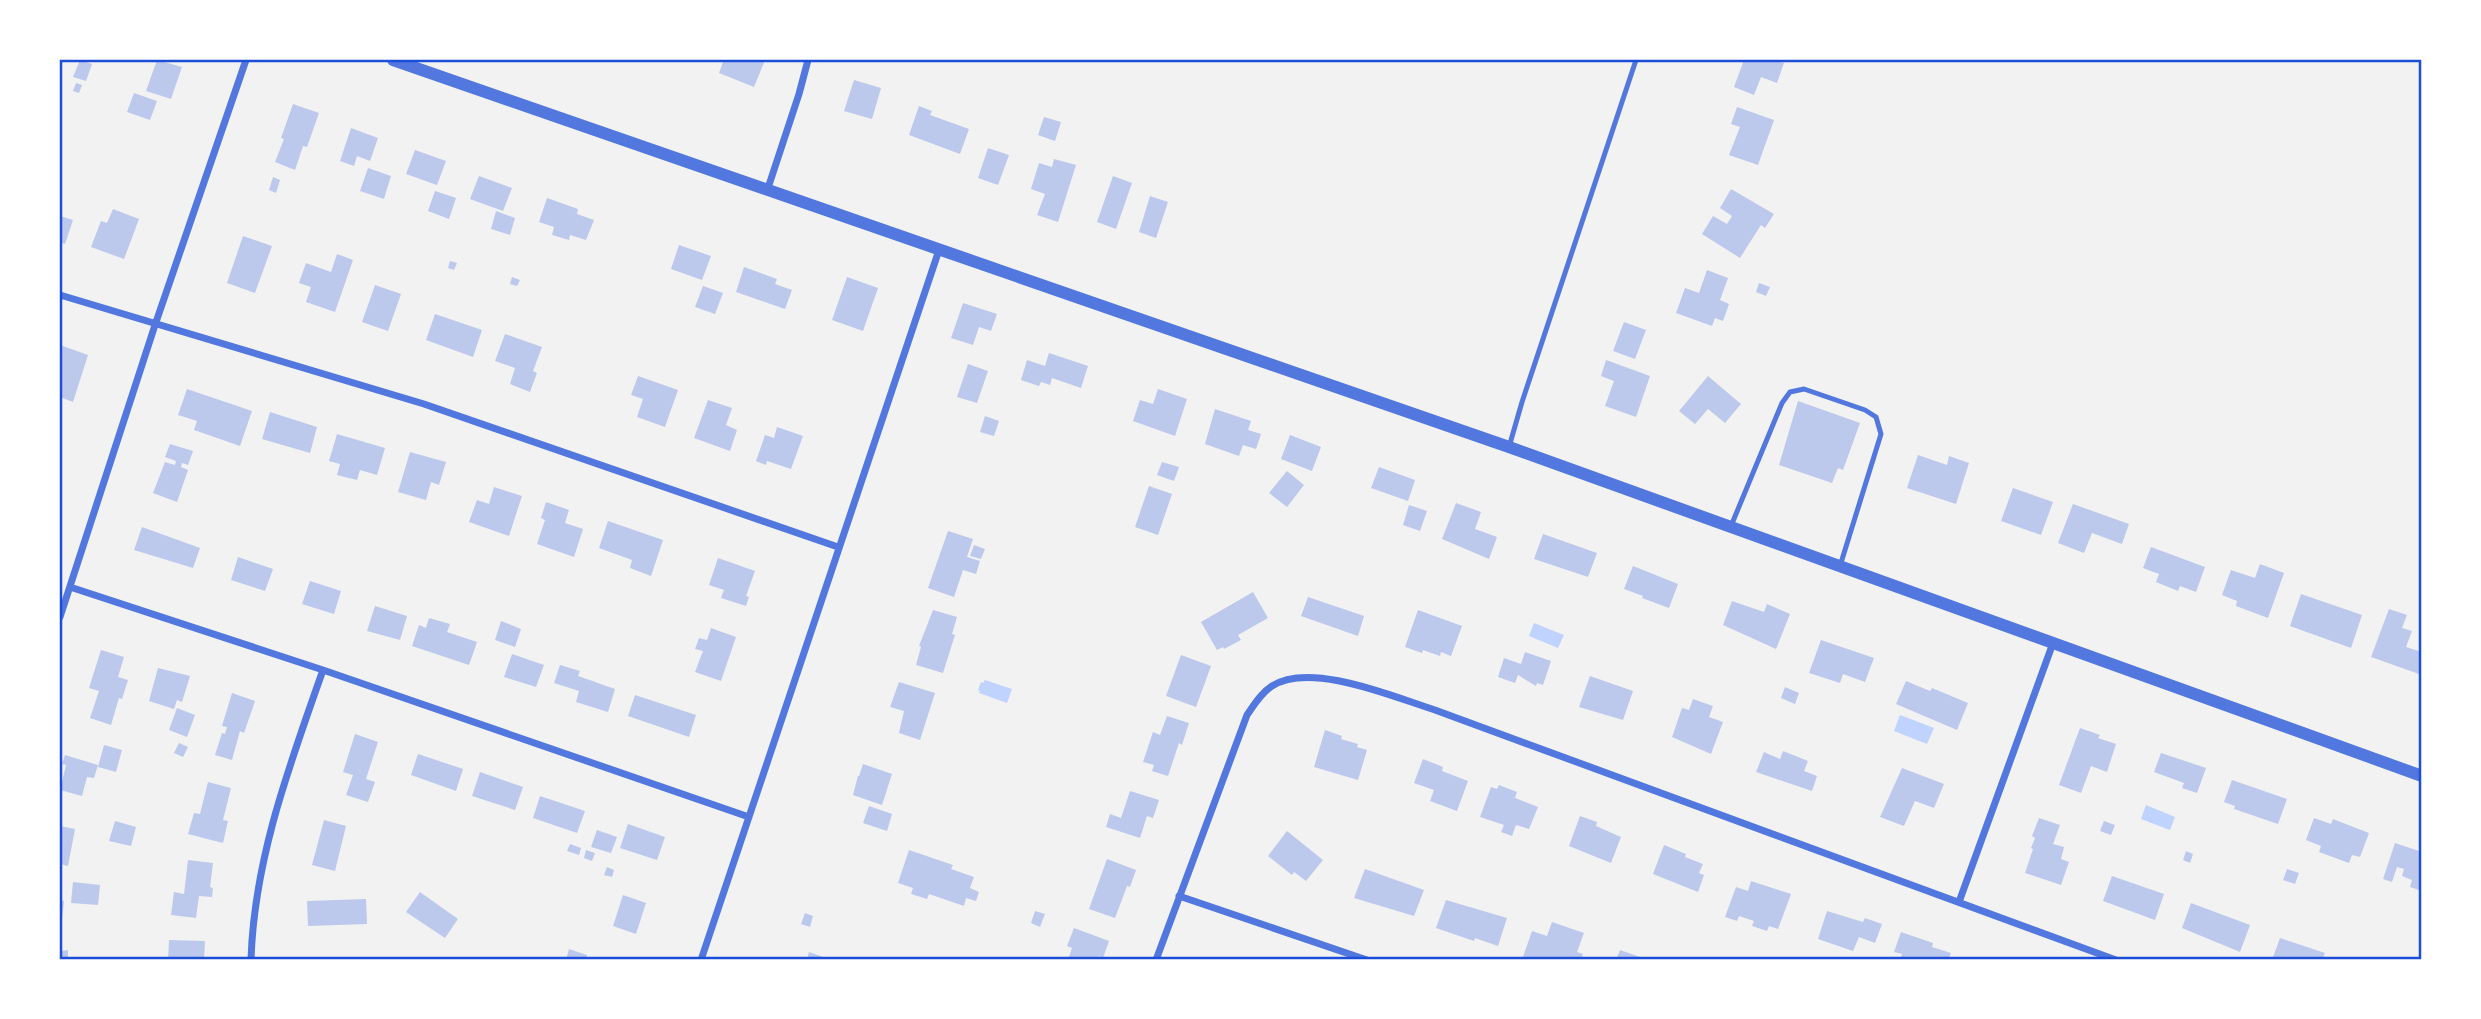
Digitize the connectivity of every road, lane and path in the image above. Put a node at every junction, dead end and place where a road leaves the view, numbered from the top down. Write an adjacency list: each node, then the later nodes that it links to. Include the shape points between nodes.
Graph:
1 (246, 60): 8 (street)
2 (393, 60): 5 (street)
3 (808, 60): 5 (street)
4 (1636, 60): 9 (lane)
5 (768, 188): 6 (street)
6 (939, 250): 9 (street); 11 (street)
7 (60, 295): 8 (street)
8 (155, 325): 11 (street, via 424,404); 13 (street)
9 (1510, 447): 10 (street)
10 (1731, 526): 12 (street); 12 (lane, via 1790,391 1804,389 1865,410 1876,417 1881,434)
11 (838, 547): 18 (street)
12 (1840, 566): 15 (street)
13 (70, 586): 14 (street); 16 (street)
14 (60, 617)
15 (2053, 642): 17 (street); 20 (street)
16 (323, 670): 18 (street); 21 (street, via 267,841 256,896)
17 (2421, 776)
18 (749, 817): 22 (street)
19 (1179, 896): 20 (street, via 1241,726 1272,686 1297,677 1355,686 1435,710); 23 (street); 24 (street)
20 (1959, 902): 25 (street)
21 (251, 960)
22 (701, 960)
23 (1156, 960)
24 (1367, 960)
25 (2116, 960)

